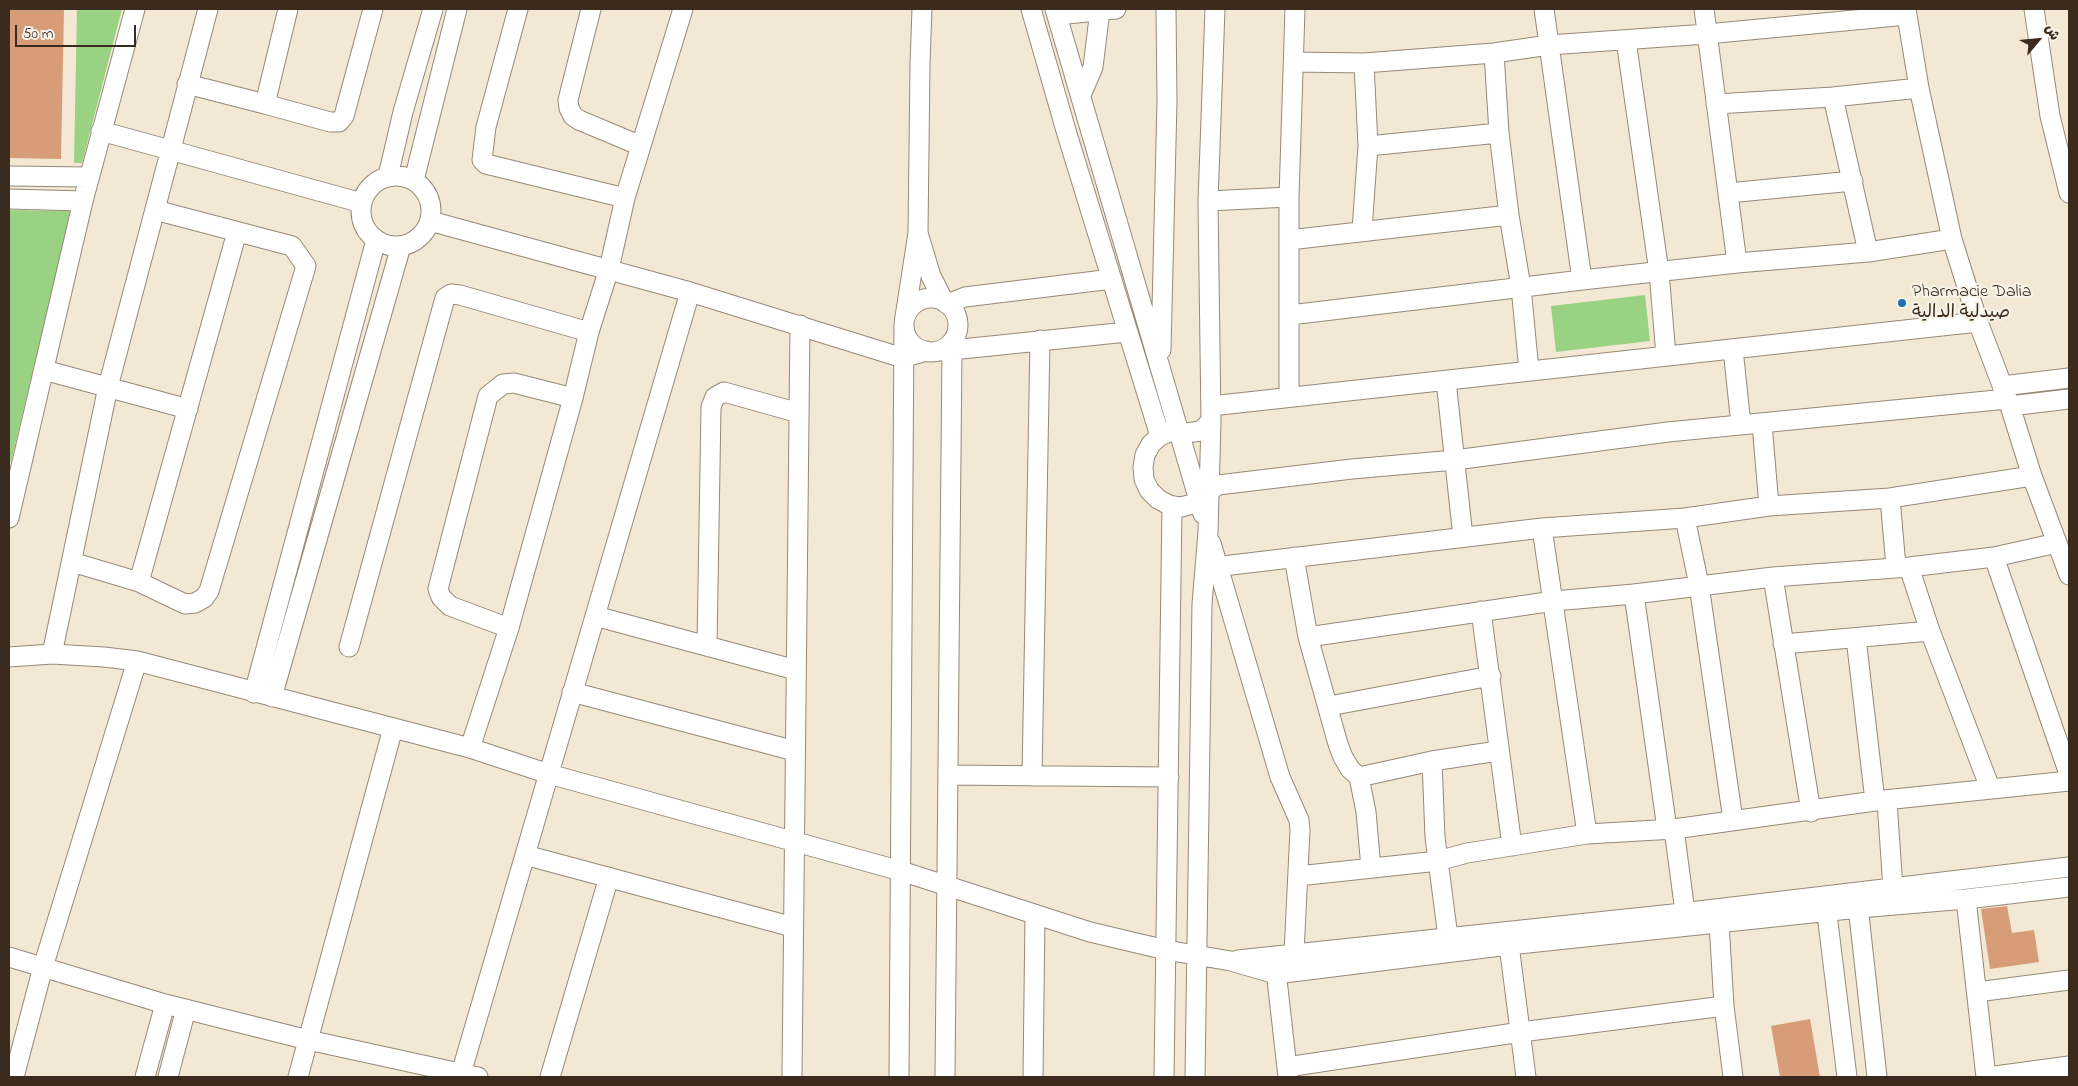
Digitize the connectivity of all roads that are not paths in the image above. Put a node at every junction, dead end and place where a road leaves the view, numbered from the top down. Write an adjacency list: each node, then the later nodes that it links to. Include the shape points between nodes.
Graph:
1 (135, 9): 33 (street)
2 (208, 9): 27 (street)
3 (288, 9): 31 (street)
4 (373, 9): 31 (street, via 344,116 339,122)
5 (433, 9): 39 (street)
6 (457, 9): 41 (street)
7 (518, 9): 46 (street, via 486,127 482,160 486,164)
8 (591, 9): 35 (street, via 568,100 570,108 579,120)
9 (683, 9): 35 (street)
10 (922, 9): 56 (street)
11 (1032, 9): 65 (street)
12 (1108, 9): 19 (street); 29 (street, via 1094,67)
13 (1166, 9): 81 (street, via 1168,101)
14 (1215, 9): 49 (street)
15 (1295, 9): 25 (street)
16 (1544, 9): 23 (street)
17 (1704, 9): 21 (street)
18 (2034, 9): 44 (street, via 2050,116)
19 (1056, 12): 29 (street)
20 (1906, 12): 21 (street); 28 (street)
21 (1708, 34): 22 (street); 32 (street)
22 (1626, 40): 23 (street); 64 (street)
23 (1549, 45): 24 (street); 66 (street)
24 (1494, 53): 26 (street); 34 (street)
25 (1294, 62): 26 (street); 45 (street)
26 (1364, 63): 36 (street)
27 (187, 84): 31 (street); 37 (street)
28 (1919, 88): 30 (street); 57 (street)
29 (1080, 95): 81 (street)
30 (1833, 97): 32 (street); 42 (street)
31 (265, 104)
32 (1716, 104): 43 (street)
33 (101, 131): 37 (street); 40 (street)
34 (1499, 133): 36 (street); 52 (street)
35 (641, 146): 46 (street)
36 (1368, 146): 54 (street)
37 (169, 150): 50 (street); 51 (street)
38 (9, 176): 40 (street)
39 (388, 176): 41 (street); 50 (street, via 371,186)
40 (89, 177): 48 (street)
41 (414, 180): 53 (street, via 429,198 432,209)
42 (1853, 181): 43 (street); 61 (street)
43 (1728, 193): 62 (street)
44 (2069, 193)
45 (1289, 197): 49 (street); 59 (street)
46 (626, 198): 63 (street)
47 (9, 199): 48 (street)
48 (83, 201): 82 (street)
49 (1208, 202): 93 (street)
50 (362, 203): 58 (street, via 362,217)
51 (155, 210): 55 (street); 86 (street)
52 (1509, 215): 54 (street); 67 (street)
53 (430, 221): 60 (street, via 414,242); 63 (street)
54 (1362, 230): 59 (street)
55 (237, 232): 91 (street); 118 (street, via 292,246 306,266 209,591 195,603 185,604)
56 (918, 233): 69 (street, via 931,276); 71 (street)
57 (1952, 239): 61 (street); 72 (street)
58 (376, 240): 60 (street); 137 (street)
59 (1289, 240): 70 (street)
60 (401, 246): 138 (street)
61 (1868, 252): 62 (street)
62 (1737, 263): 64 (street)
63 (609, 269): 68 (street); 74 (street)
64 (1659, 272): 66 (street); 79 (street)
65 (1112, 280): 69 (street, via 965,297); 75 (street)
66 (1582, 280): 67 (street)
67 (1521, 286): 70 (street); 83 (street)
68 (690, 292): 73 (street); 123 (street)
69 (946, 303): 71 (street, via 932,298 923,299 910,309); 77 (street, via 957,318)
70 (1290, 315): 87 (street)
71 (905, 321): 77 (street, via 910,342 917,348); 80 (street)
72 (1978, 322): 78 (street); 88 (street)
73 (800, 325): 80 (street); 92 (street)
74 (589, 332): 89 (street); 130 (street, via 460,294 445,298)
75 (1127, 332): 76 (street); 97 (street)
76 (1040, 340): 77 (street); 148 (street)
77 (942, 347): 80 (street); 147 (street)
78 (1733, 349): 79 (street); 95 (street)
79 (1666, 356): 83 (street)
80 (903, 358): 164 (street)
81 (1160, 368): 96 (street)
82 (44, 370): 86 (street); 99 (street)
83 (1529, 371): 85 (street)
84 (2069, 378): 88 (street)
85 (1446, 381): 87 (street); 98 (street)
86 (108, 387): 91 (street); 113 (street)
87 (1289, 397): 93 (street)
88 (2006, 397): 90 (street); 94 (street); 100 (street)
89 (573, 398): 124 (street); 124 (street, via 514,383 503,384 488,396 438,589 450,606)
90 (2069, 399)
91 (188, 409): 118 (street)
92 (799, 413): 129 (street, via 724,392 715,397 711,407); 134 (street)
93 (1211, 414): 96 (street, via 1201,431 1186,434); 101 (street)
94 (1762, 424): 95 (street); 104 (street)
95 (1741, 425): 98 (street)
96 (1179, 431): 97 (street); 101 (street)
97 (1160, 436): 103 (street, via 1145,455 1142,467 1144,480 1158,499)
98 (1455, 460): 101 (street, via 1218,486); 109 (street)
99 (14, 476): 105 (street)
100 (2032, 476): 102 (street); 110 (street)
101 (1204, 496): 103 (street, via 1181,507); 108 (street)
102 (1890, 498): 104 (street); 115 (street)
103 (1172, 506): 149 (street)
104 (1769, 506): 106 (street)
105 (9, 518)
106 (1685, 518): 107 (street); 119 (street)
107 (1542, 528): 109 (street); 121 (street)
108 (1208, 532): 165 (street, via 1280,777 1299,820); 181 (street, via 1202,604)
109 (1463, 537): 111 (street)
110 (2057, 543): 112 (street); 116 (street)
111 (1294, 557): 114 (street); 126 (street)
112 (1994, 557): 115 (street); 146 (street)
113 (72, 562): 118 (street); 131 (street)
114 (1223, 566)
115 (1902, 567): 117 (street); 125 (street)
116 (2069, 575)
117 (1773, 577): 119 (street); 128 (street)
118 (139, 582)
119 (1699, 585): 120 (street); 155 (street)
120 (1634, 594): 121 (street); 156 (street)
121 (1554, 601): 122 (street); 157 (street)
122 (1481, 611): 126 (street); 135 (street)
123 (595, 616): 129 (street); 136 (street)
124 (509, 628): 141 (street)
125 (1930, 631): 127 (street); 152 (street)
126 (1308, 637): 139 (street)
127 (1856, 638): 128 (street); 153 (street)
128 (1783, 644): 154 (street)
129 (707, 646): 134 (street)
130 (349, 647)
131 (52, 654): 132 (street); 133 (street)
132 (9, 656)
133 (137, 661): 137 (street); 185 (street)
134 (796, 670): 142 (street)
135 (1490, 676): 139 (street); 143 (street)
136 (572, 692): 142 (street); 145 (street)
137 (254, 693): 138 (street)
138 (272, 697): 140 (street)
139 (1329, 706): 150 (street, via 1343,757)
140 (393, 728): 141 (street); 193 (street)
141 (470, 748): 145 (street)
142 (795, 751): 158 (street)
143 (1498, 751): 144 (street); 159 (street)
144 (1432, 760): 150 (street); 161 (street)
145 (549, 774): 158 (street); 160 (street)
146 (2069, 774)
147 (948, 775): 148 (street); 167 (street)
148 (1032, 776): 149 (street)
149 (1169, 777): 179 (street)
150 (1358, 777): 163 (street, via 1366,812)
151 (2069, 781): 152 (street)
152 (1990, 788): 153 (street)
153 (1881, 801): 154 (street); 169 (street)
154 (1811, 812): 155 (street)
155 (1733, 820): 156 (street)
156 (1671, 829): 157 (street); 173 (street)
157 (1587, 834): 159 (street)
158 (793, 841): 164 (street); 176 (street)
159 (1512, 846): 161 (street)
160 (525, 855): 166 (street); 196 (street)
161 (1438, 861): 163 (street); 177 (street)
162 (2069, 867): 169 (street)
163 (1371, 868): 165 (street)
164 (901, 872): 167 (street); 203 (street)
165 (1298, 876): 184 (street)
166 (608, 877): 176 (street); 201 (street)
167 (947, 885): 174 (street); 204 (street)
168 (2069, 887): 170 (street)
169 (1893, 889): 171 (street)
170 (1966, 899): 171 (street); 188 (street)
171 (1857, 901): 172 (street); 211 (street)
172 (1826, 904): 173 (street); 175 (street); 210 (street)
173 (1685, 912): 177 (street)
174 (1035, 914): 179 (street, via 1090,932); 205 (street)
175 (1719, 923): 178 (street); 190 (street)
176 (793, 927): 202 (street)
177 (1448, 937): 184 (street)
178 (1510, 945): 184 (street); 192 (street)
179 (1166, 950): 181 (street); 206 (street)
180 (1274, 955): 183 (street); 184 (street); 186 (street)
181 (1196, 956): 183 (street); 207 (street)
182 (9, 957): 185 (street)
183 (1231, 961): 186 (street)
184 (1295, 962): 186 (street)
185 (43, 967): 189 (street); 197 (street)
186 (1276, 974): 195 (street)
187 (2069, 980): 188 (street)
188 (1977, 992): 212 (street)
189 (165, 1004): 191 (street); 198 (street)
190 (1724, 1006): 192 (street); 209 (street)
191 (186, 1010): 193 (street); 199 (street)
192 (1521, 1032): 195 (street); 208 (street)
193 (308, 1040): 196 (street); 200 (street)
194 (2069, 1066): 212 (street)
195 (1287, 1072)
196 (466, 1076)
197 (14, 1077)
198 (145, 1077)
199 (168, 1077)
200 (298, 1077)
201 (550, 1077)
202 (792, 1077)
203 (899, 1077)
204 (945, 1077)
205 (1033, 1077)
206 (1164, 1077)
207 (1195, 1077)
208 (1526, 1077)
209 (1733, 1077)
210 (1847, 1077)
211 (1877, 1077)
212 (1987, 1077)

